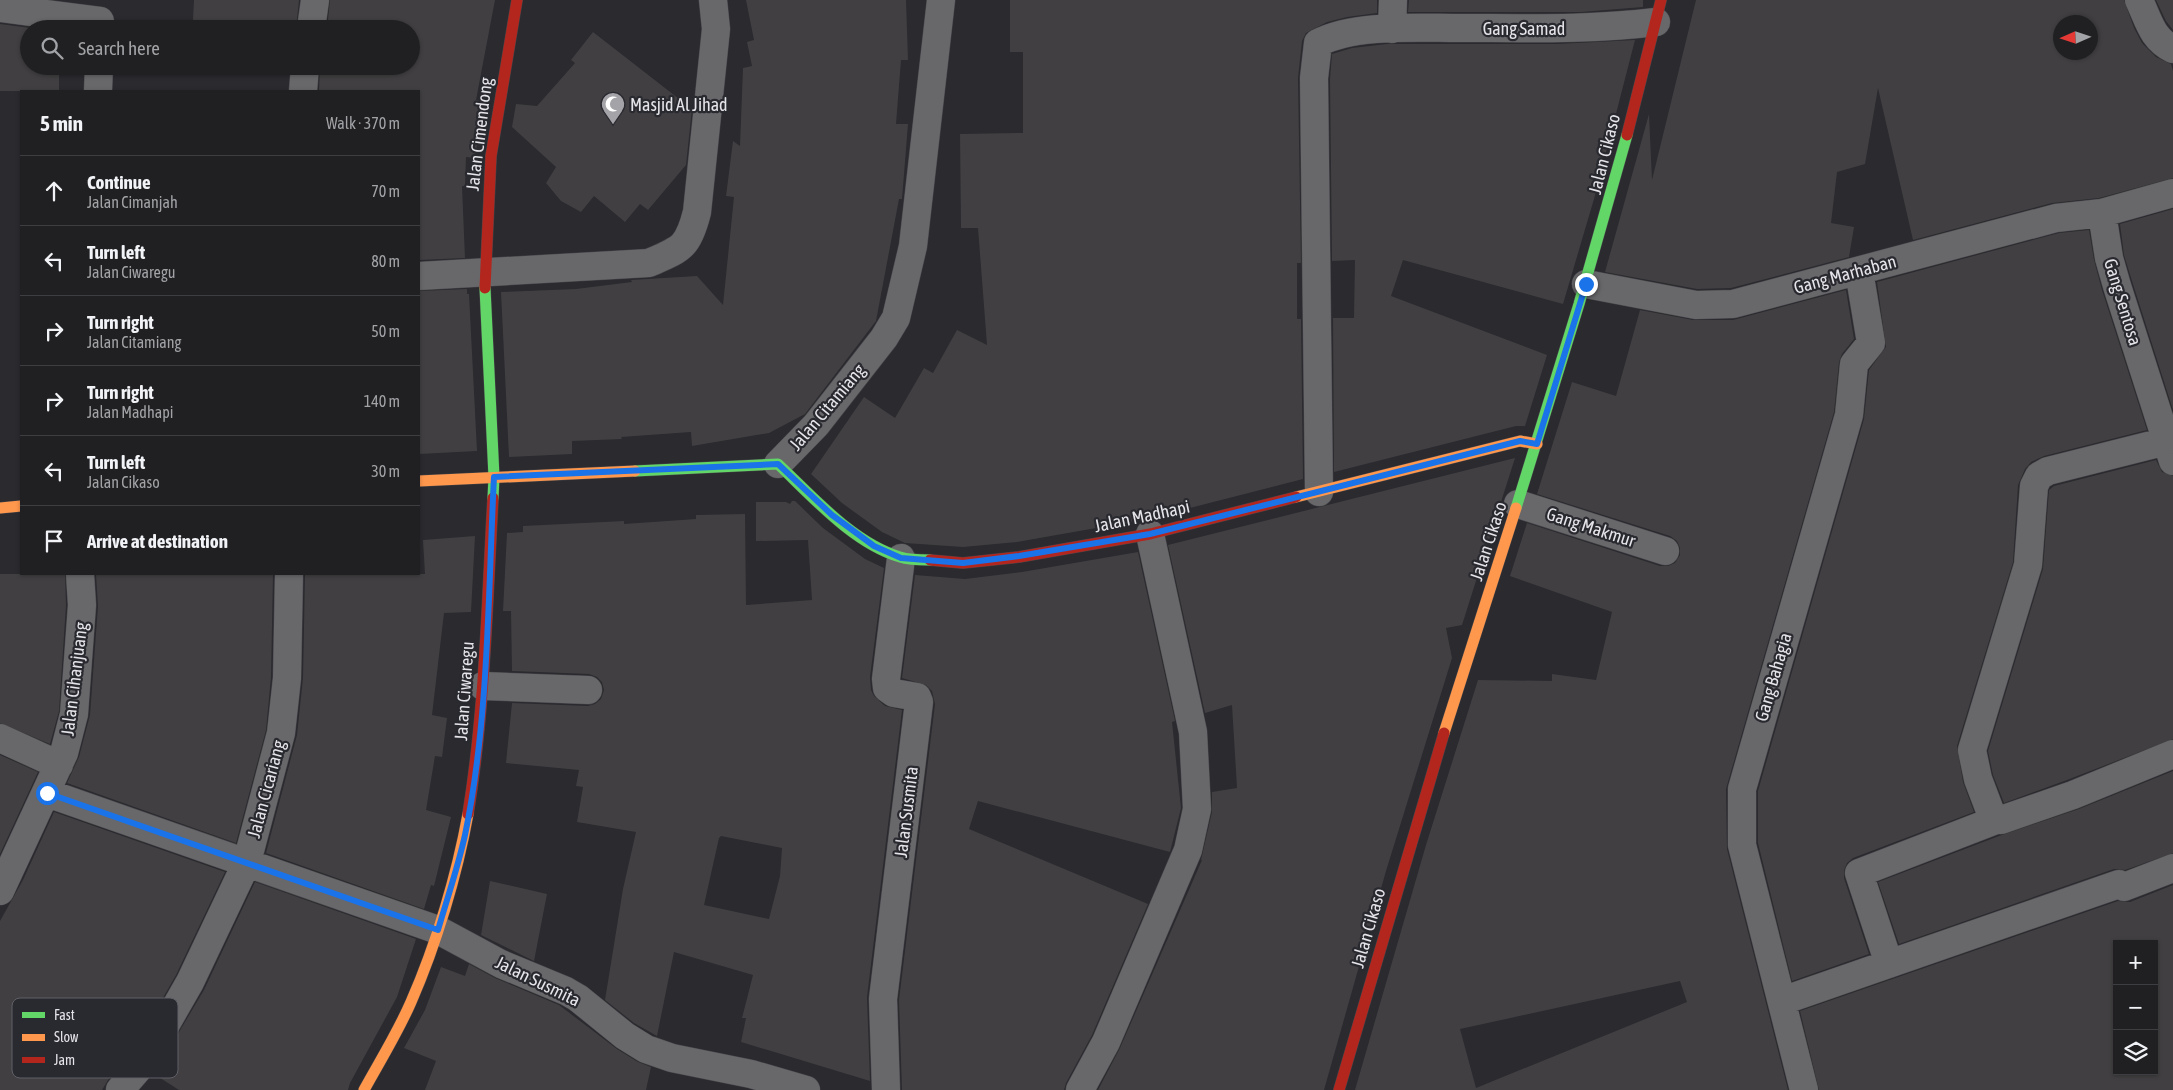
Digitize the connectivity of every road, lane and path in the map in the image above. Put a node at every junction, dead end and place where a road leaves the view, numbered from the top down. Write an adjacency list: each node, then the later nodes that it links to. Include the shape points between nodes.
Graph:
1 (315, 0): 10 (street)
2 (517, 0): 20 (street, Jalan Cimendong, via 491,156)
3 (713, 0): 20 (street, via 716,29 697,212 692,232 680,249 649,263)
4 (942, 0): 25 (street, Jalan Citamiang, via 913,246 896,318 816,425)
5 (1393, 0): 11 (street)
6 (2139, 0): 12 (street, via 2156,37 2164,46)
7 (0, 8): 9 (street)
8 (1659, 11): 11 (street, Gang Samad, via 1611,28); 22 (street, Jalan Cikaso)
9 (102, 17)
10 (312, 20)
11 (1392, 29): 28 (street, Gang Samad, via 1333,35 1318,43 1314,78)
12 (2173, 49)
13 (99, 75): 15 (street)
14 (305, 75): 16 (street)
15 (98, 90)
16 (304, 90)
17 (2173, 193): 18 (street)
18 (2102, 213): 19 (street, Gang Marhaban, via 2056,218); 24 (street, Gang Sentosa, via 2117,286)
19 (1859, 271): 22 (street, Gang Marhaban, via 1732,304 1696,305); 49 (street, Gang Bahagia, via 1871,344 1854,364 1849,415 1742,789 1742,845)
20 (484, 273): 21 (street); 26 (street, Jalan Ciwaregu)
21 (420, 276)
22 (1586, 284): 23 (street, Jalan Cikaso)
23 (1537, 444): 28 (street, Jalan Madhapi, via 1520,441); 29 (street, Jalan Cikaso)
24 (2170, 451): 43 (street, via 2048,471 2039,476 2034,486 2028,565 1972,750 1978,779)
25 (778, 464): 26 (street, Jalan Citamiang); 34 (street, Jalan Madhapi, via 832,515 874,546)
26 (494, 477): 27 (street, Jalan Citamiang); 37 (street, Jalan Ciwaregu)
27 (420, 481)
28 (1319, 492): 32 (street, Jalan Madhapi)
29 (1518, 504): 33 (street, Gang Makmur); 57 (street, Jalan Cikaso, via 1422,806)
30 (20, 506): 31 (street)
31 (0, 508)
32 (1150, 534): 34 (street, Jalan Madhapi, via 963,563); 56 (street, via 1193,732 1197,809 1188,850 1106,1042)
33 (1665, 551)
34 (901, 558): 55 (street, Jalan Susmita, via 886,679 888,688 894,693 917,697 919,702 882,998)
35 (80, 575): 41 (street, Jalan Cihanjuang, via 82,605 74,714)
36 (289, 575): 44 (street, Jalan Cicariang, via 287,678 281,733)
37 (484, 686): 38 (street); 47 (street, Jalan Ciwaregu, via 477,758 464,836)
38 (588, 690)
39 (0, 738): 41 (street)
40 (2173, 754): 43 (street, via 2073,794)
41 (59, 765): 42 (street, Jalan Cihanjuang)
42 (47, 793): 44 (street, Jalan Susmita); 46 (street, Jalan Cihanjuang)
43 (1996, 820): 48 (street, via 1858,873)
44 (247, 862): 47 (street, Jalan Susmita); 50 (street, Jalan Cicariang)
45 (2173, 868): 48 (street)
46 (0, 890)
47 (438, 930): 53 (street, Jalan Ciwaregu, via 411,1003); 54 (street, Jalan Susmita, via 501,964 566,991 646,1049)
48 (1890, 964): 49 (street)
49 (1782, 1001): 58 (street, Gang Bahagia)
50 (178, 1003)
51 (131, 1078): 52 (street, Jalan Cicariang)
52 (120, 1090)
53 (364, 1090)
54 (806, 1090)
55 (886, 1090)
56 (1080, 1090)
57 (1339, 1090)
58 (1804, 1090)

